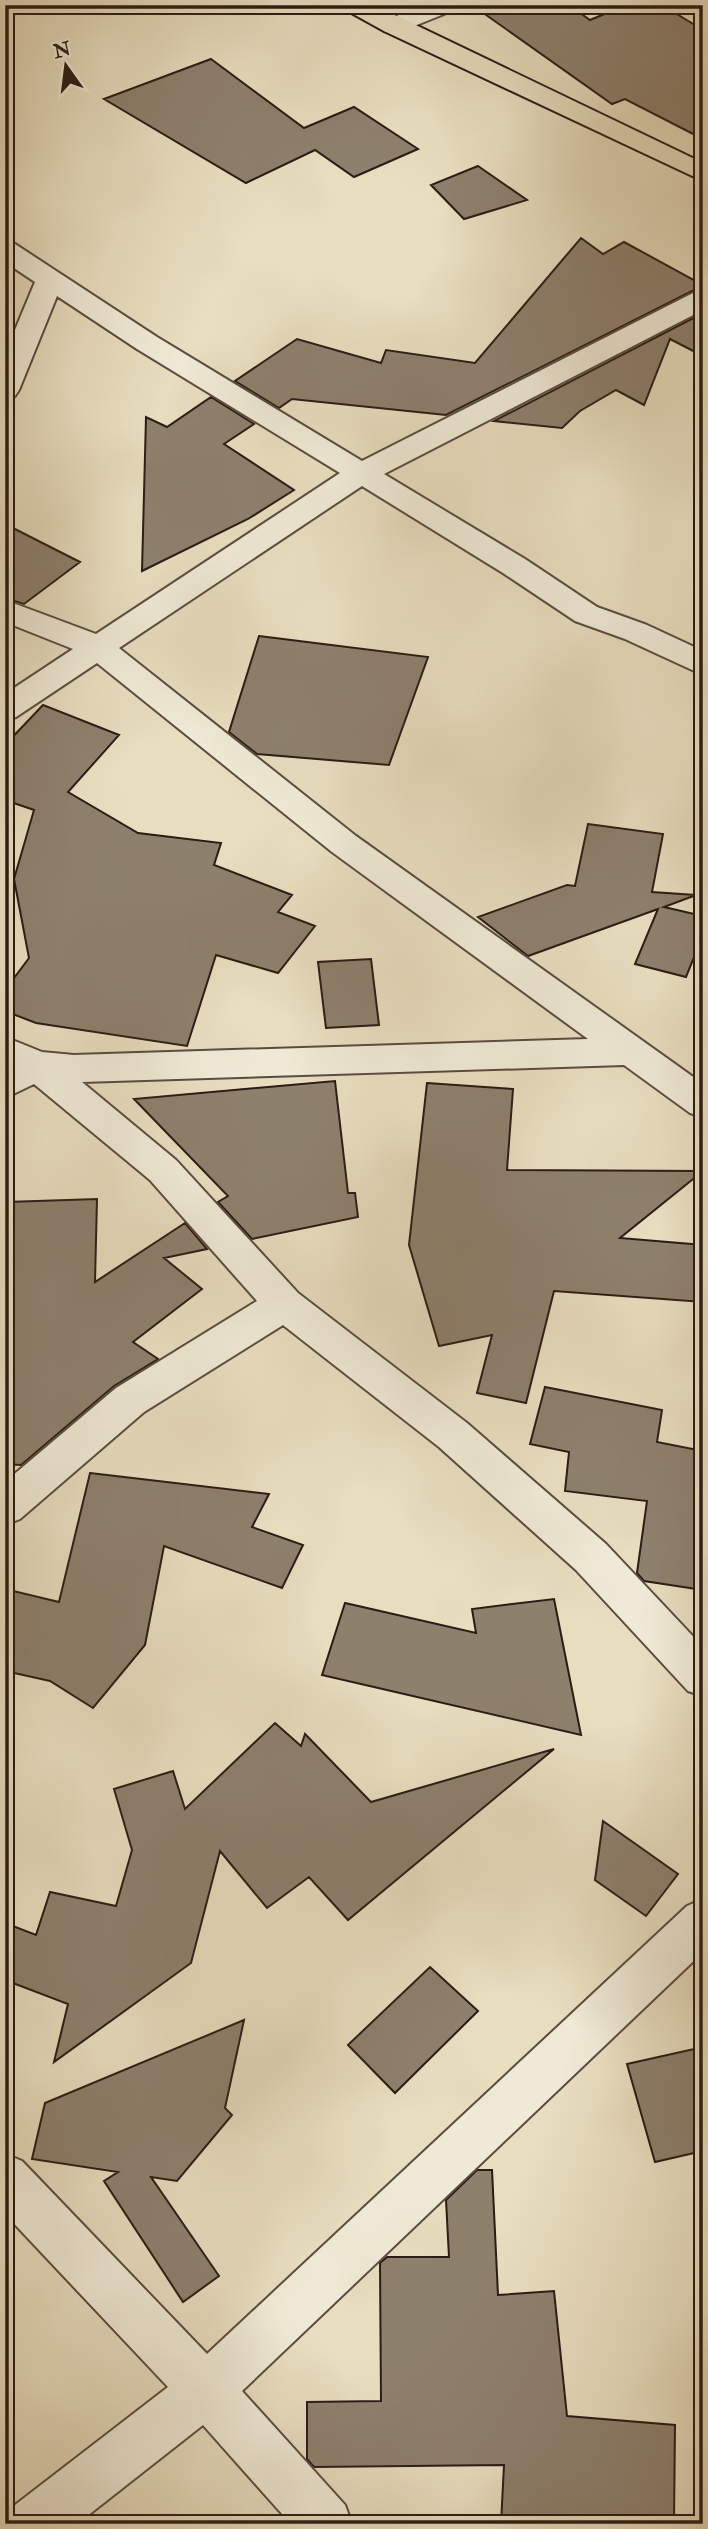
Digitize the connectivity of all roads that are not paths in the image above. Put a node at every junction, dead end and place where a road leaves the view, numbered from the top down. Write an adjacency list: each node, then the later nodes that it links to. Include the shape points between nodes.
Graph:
1 (355, 5): 3 (main road)
2 (445, 5): 3 (street)
3 (393, 26): 4 (main road)
4 (703, 173)
5 (5, 250): 6 (street)
6 (49, 281): 8 (street); 9 (street)
7 (703, 299): 9 (street)
8 (5, 390)
9 (360, 474): 11 (street); 12 (street, via 586,614 636,632)
10 (5, 610): 11 (street)
11 (98, 647): 13 (street); 14 (street, via 344,844)
12 (703, 666)
13 (5, 709)
14 (633, 1051): 15 (street, via 74,1069); 16 (street)
15 (16, 1067): 17 (street, via 163,1170)
16 (703, 1103)
17 (284, 1304): 18 (street, via 130,1399); 19 (street, via 453,1435 581,1548)
18 (5, 1507)
19 (703, 1677)
20 (703, 1920): 22 (street)
21 (5, 2178): 22 (street)
22 (206, 2390): 23 (street); 24 (street)
23 (34, 2524)
24 (326, 2524)

